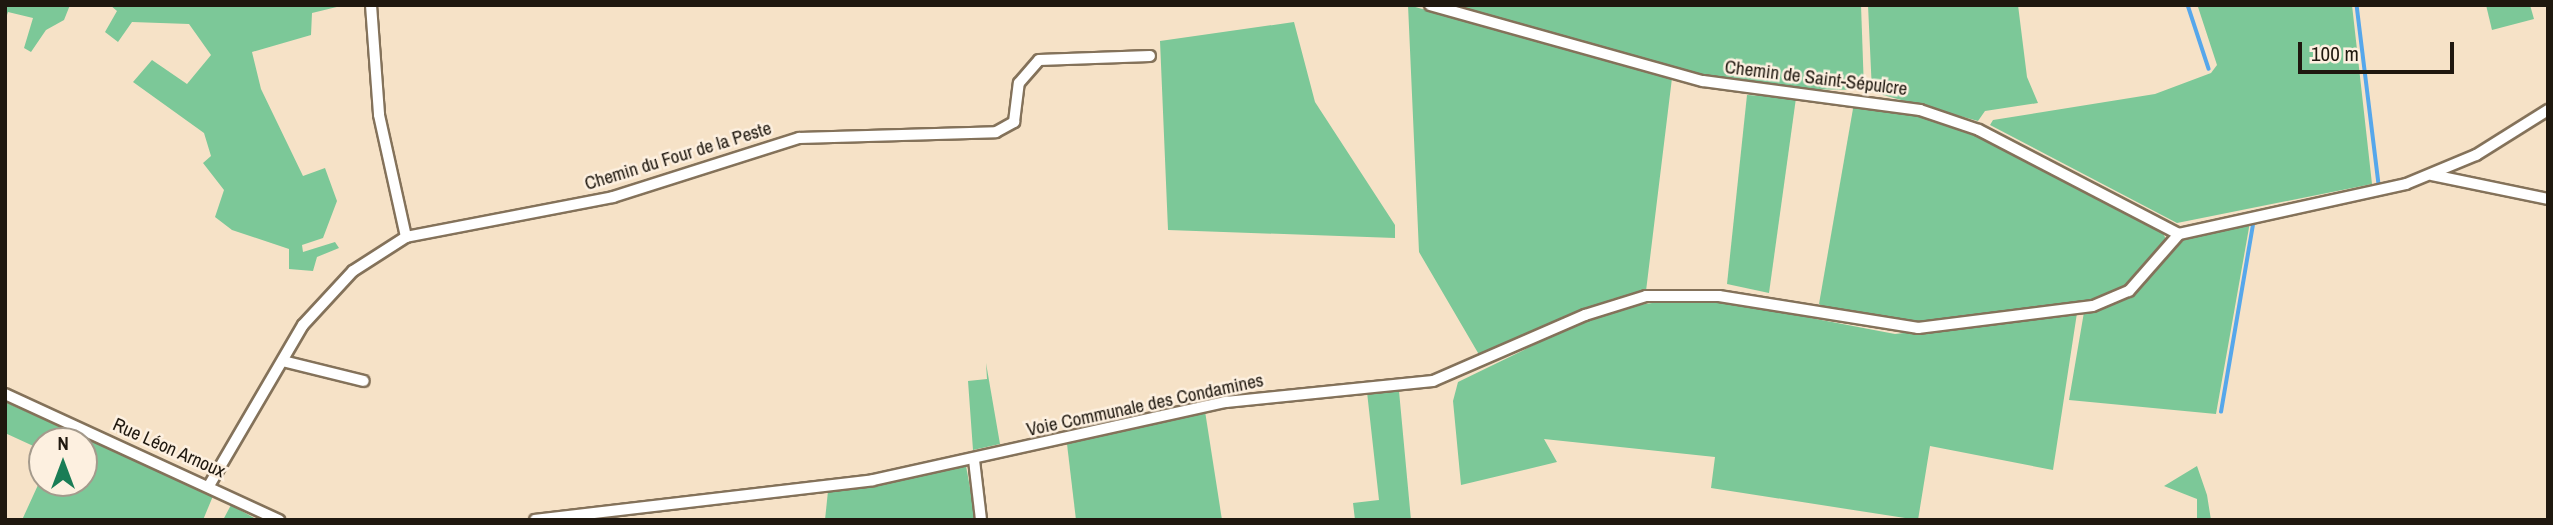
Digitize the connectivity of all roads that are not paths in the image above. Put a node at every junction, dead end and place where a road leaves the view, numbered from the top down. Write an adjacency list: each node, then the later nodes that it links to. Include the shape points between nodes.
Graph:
1 (372, 5): 8 (street, via 379,115)
2 (1430, 5): 7 (street, Chemin de Saint-Sépulcre, via 1703,81 1920,110 1979,130)
3 (1150, 56): 8 (street, Chemin du Four de la Peste, via 1040,60 1019,83 1014,122 996,132 799,138 613,197)
4 (2548, 110): 5 (street)
5 (2432, 175): 6 (street); 7 (street, via 2337,202)
6 (2548, 199)
7 (2179, 234): 12 (street, Voie Communale des Condamines, via 2129,291 2093,306 1918,328 1719,296 1646,296 1586,315 1433,380 1226,402)
8 (406, 237): 9 (street, Chemin du Four de la Peste, via 327,295)
9 (283, 362): 10 (street); 13 (street, Chemin du Four de la Peste)
10 (364, 381)
11 (5, 394): 13 (street, Rue Léon Arnoux)
12 (974, 460): 15 (street, Voie Communale des Condamines, via 873,480); 16 (street)
13 (210, 484): 14 (street, Rue Léon Arnoux)
14 (279, 520)
15 (535, 520)
16 (981, 520)

